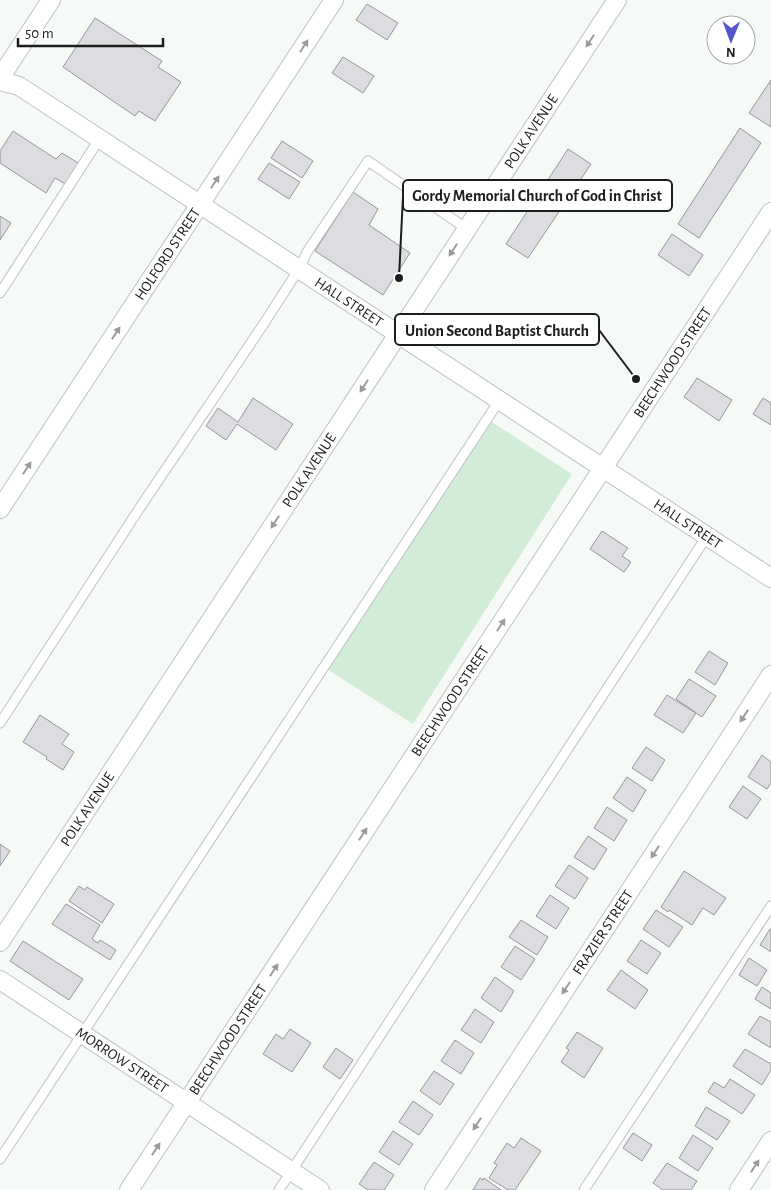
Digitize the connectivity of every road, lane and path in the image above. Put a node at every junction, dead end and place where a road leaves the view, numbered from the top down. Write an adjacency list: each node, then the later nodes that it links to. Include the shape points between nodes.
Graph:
1 (51, 0): 4 (street)
2 (334, 0): 6 (street, HOLFORD STREET, one-way to 2)
3 (617, 0): 8 (street, POLK AVENUE, one-way to 8)
4 (0, 79): 5 (street, HALL STREET, via 19,86)
5 (100, 138): 6 (street, HALL STREET); 10 (lane)
6 (200, 204): 9 (street, HALL STREET); 14 (street, HOLFORD STREET, one-way to 6)
7 (771, 212): 13 (street, BEECHWOOD STREET)
8 (467, 229): 9 (lane, via 368,162); 11 (street, POLK AVENUE, one-way to 11)
9 (299, 269): 11 (street, HALL STREET); 18 (lane)
10 (0, 293)
11 (398, 334): 12 (street, HALL STREET); 20 (street, POLK AVENUE, one-way to 20)
12 (500, 401): 13 (street, HALL STREET); 22 (lane)
13 (603, 469): 15 (street, HALL STREET); 23 (street, BEECHWOOD STREET, one-way to 13)
14 (0, 509)
15 (707, 536): 16 (street, HALL STREET); 26 (lane)
16 (771, 578)
17 (771, 675): 30 (street, FRAZIER STREET, one-way to 30)
18 (0, 723)
19 (771, 906): 31 (lane)
20 (0, 942)
21 (0, 980): 22 (street, MORROW STREET)
22 (81, 1034): 23 (street, MORROW STREET); 25 (lane)
23 (186, 1103): 26 (street, MORROW STREET); 27 (street, BEECHWOOD STREET, one-way to 23)
24 (771, 1141): 32 (street, one-way to 24)
25 (0, 1159)
26 (291, 1171): 28 (lane); 29 (street, MORROW STREET)
27 (129, 1190)
28 (279, 1190)
29 (320, 1190)
30 (434, 1190)
31 (584, 1190)
32 (739, 1190)

